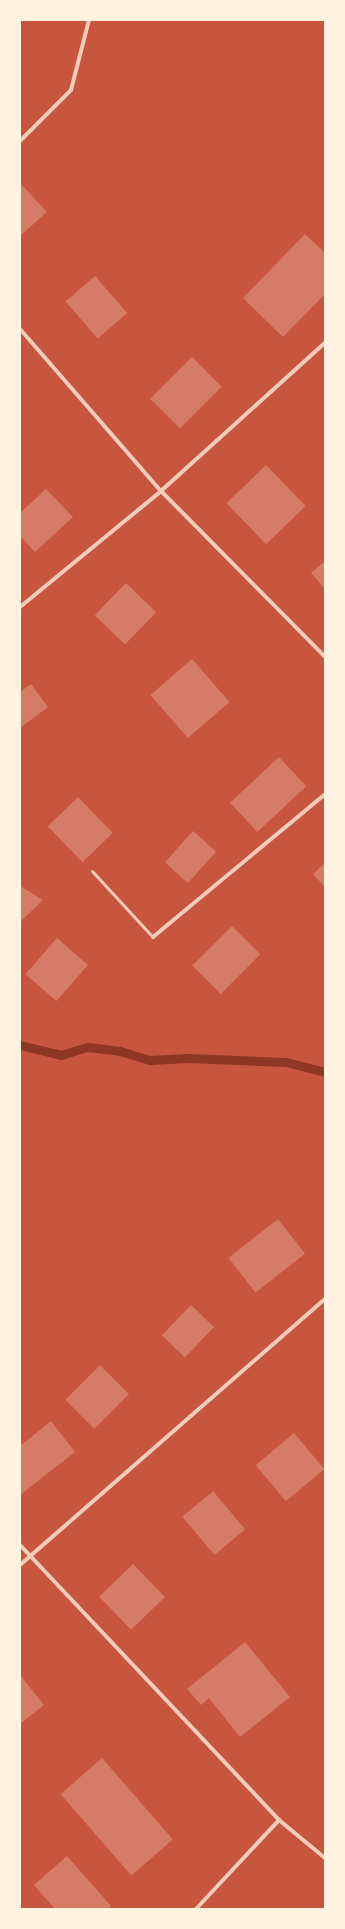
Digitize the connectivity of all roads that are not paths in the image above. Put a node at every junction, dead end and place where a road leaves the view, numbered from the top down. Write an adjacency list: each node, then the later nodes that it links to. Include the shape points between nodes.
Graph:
1 (89, 20): 2 (street, via 70,90)
2 (20, 141)
3 (20, 329): 5 (street)
4 (325, 343): 5 (street)
5 (161, 491): 6 (street); 7 (street)
6 (20, 607)
7 (325, 657)
8 (325, 794): 10 (street)
9 (92, 871): 10 (lane)
10 (153, 937)
11 (325, 1299): 13 (street)
12 (20, 1545): 13 (street)
13 (30, 1556): 14 (street); 15 (street)
14 (20, 1565)
15 (279, 1820): 16 (street); 17 (street)
16 (325, 1858)
17 (196, 1909)

